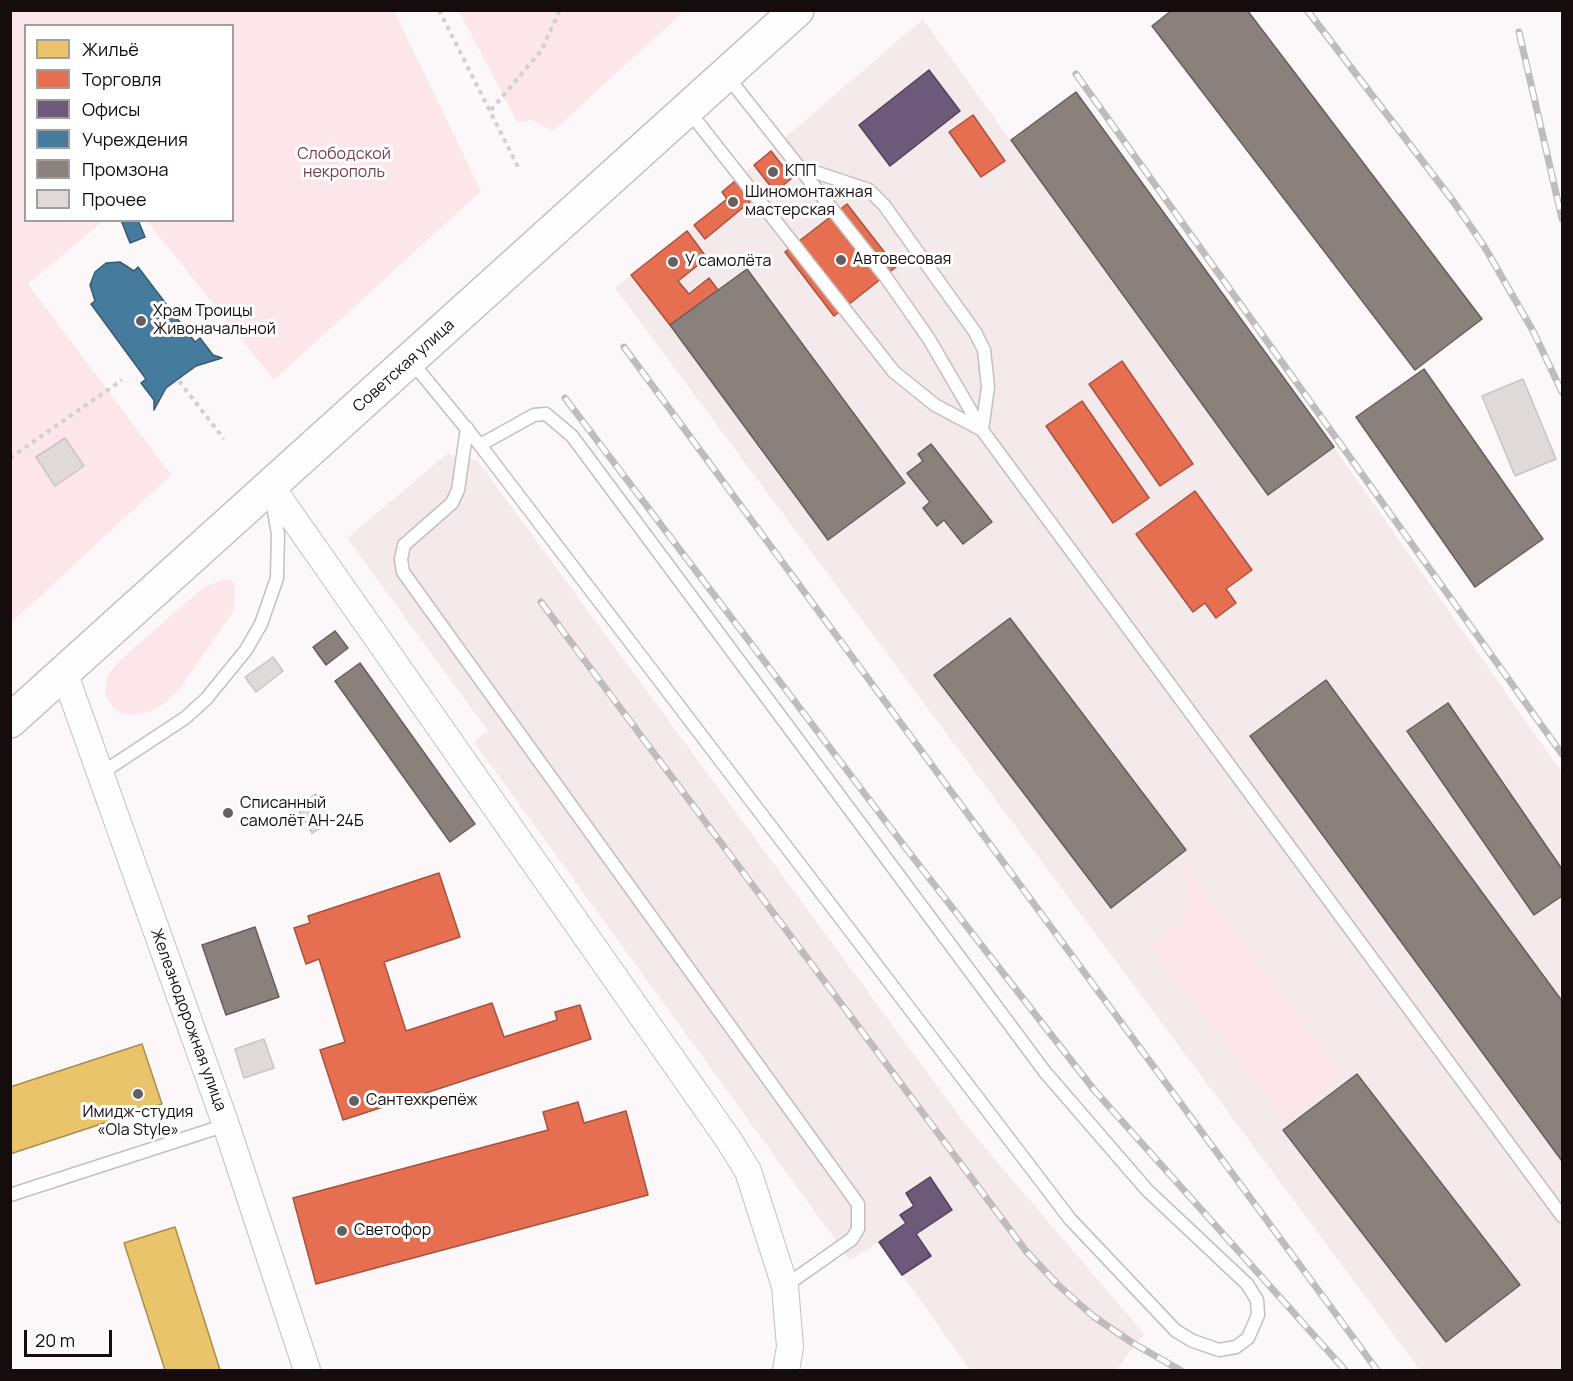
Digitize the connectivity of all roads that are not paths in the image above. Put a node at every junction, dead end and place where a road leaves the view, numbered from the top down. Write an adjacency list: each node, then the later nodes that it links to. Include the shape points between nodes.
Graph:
1 (797, 10): 2 (main road, Советская улица)
2 (726, 75): 3 (main road, Советская улица); 4 (lane)
3 (688, 109): 5 (main road, Советская улица); 7 (lane, via 894,372 935,405)
4 (800, 167): 7 (lane, via 905,303); 7 (lane, via 869,190 884,205 975,332 984,350 987,369)
5 (411, 361): 6 (lane); 9 (main road, Советская улица)
6 (467, 428): 8 (lane); 16 (lane, via 458,490 452,502 404,545 403,572 858,1204 858,1228 852,1239)
7 (982, 430): 15 (lane)
8 (480, 445): 8 (lane, via 534,415 546,414 572,436 1045,1072 1148,1190 1247,1284 1257,1300 1258,1315 1248,1338 1236,1347 1219,1350 1176,1331 1070,1219)
9 (270, 485): 10 (main road, Советская улица); 12 (lane, via 278,534 277,578 265,616 246,650 185,718); 16 (street, via 728,1139 748,1171)
10 (64, 672): 11 (main road, Советская улица); 12 (street, Железнодорожная улица)
11 (10, 721)
12 (99, 775): 13 (street, Железнодорожная улица)
13 (226, 1125): 14 (lane); 17 (street, Железнодорожная улица)
14 (10, 1195)
15 (1563, 1216)
16 (785, 1286): 18 (street, via 790,1347)
17 (307, 1371)
18 (786, 1371)

